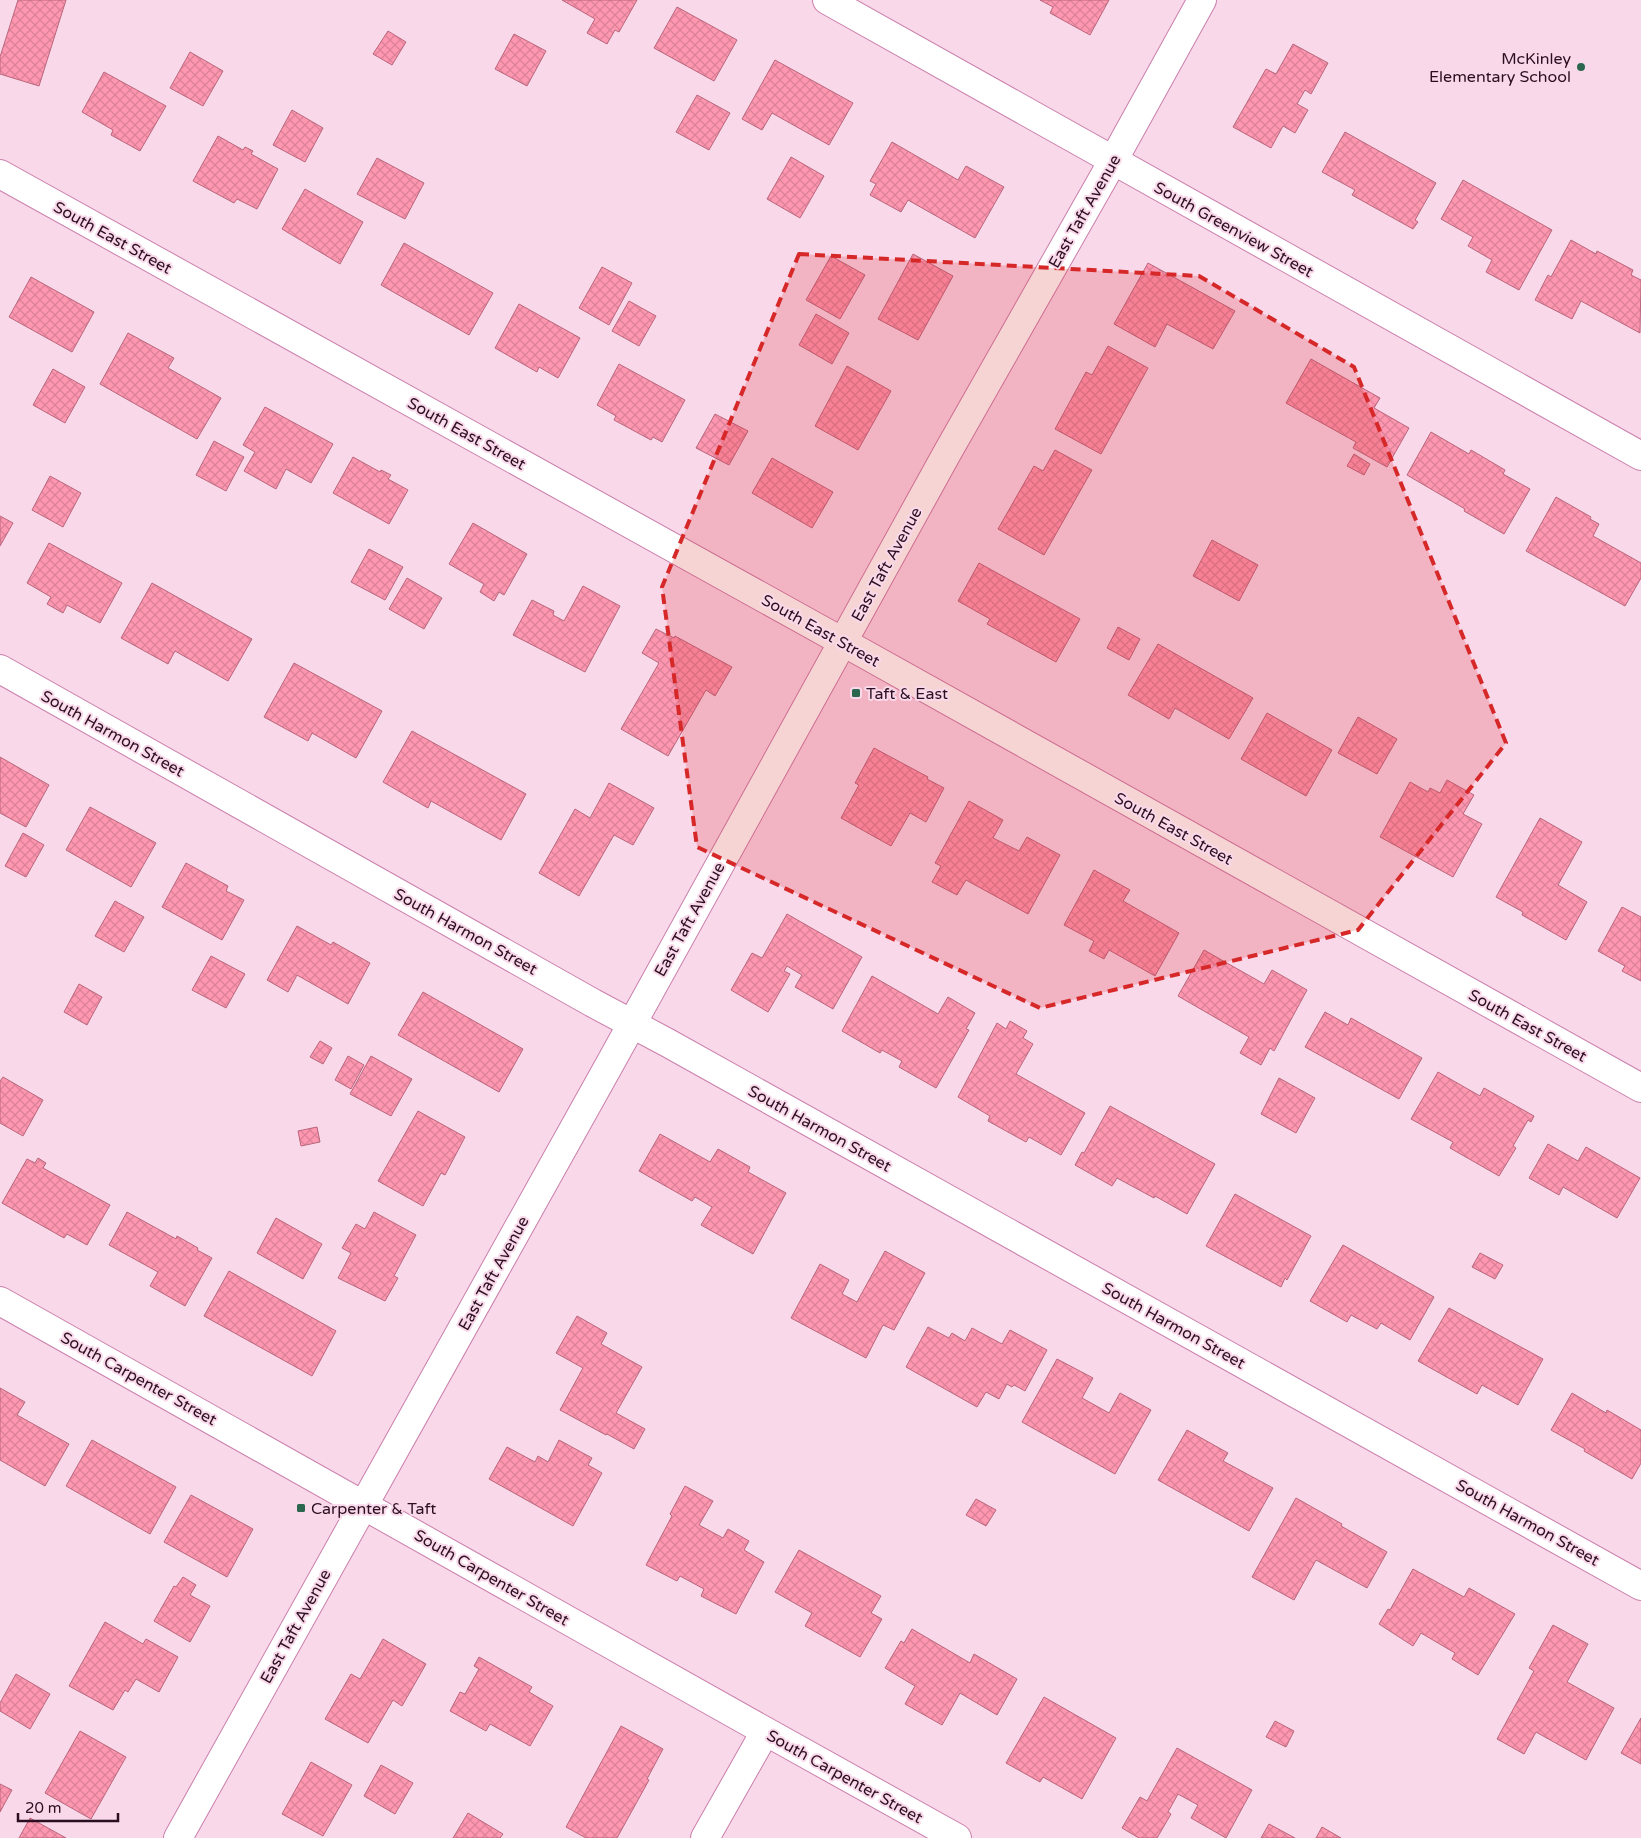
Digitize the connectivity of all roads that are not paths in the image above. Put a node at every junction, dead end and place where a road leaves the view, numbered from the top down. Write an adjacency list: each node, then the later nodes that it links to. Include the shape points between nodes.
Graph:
1 (827, 0): 3 (street, South Greenview Street)
2 (1202, 0): 3 (street, East Taft Avenue)
3 (1114, 159): 5 (street, South Greenview Street); 6 (street, East Taft Avenue)
4 (0, 174): 6 (street, South East Street)
5 (1641, 456)
6 (843, 642): 8 (street, East Taft Avenue); 9 (street, South East Street)
7 (0, 669): 8 (street, South Harmon Street)
8 (632, 1024): 11 (street, East Taft Avenue); 12 (street, South Harmon Street)
9 (1641, 1088)
10 (0, 1301): 11 (street, South Carpenter Street)
11 (363, 1504): 13 (street, South Carpenter Street); 14 (street, East Taft Avenue)
12 (1641, 1586)
13 (765, 1732): 15 (street); 16 (street, South Carpenter Street)
14 (178, 1838)
15 (705, 1838)
16 (957, 1838)

